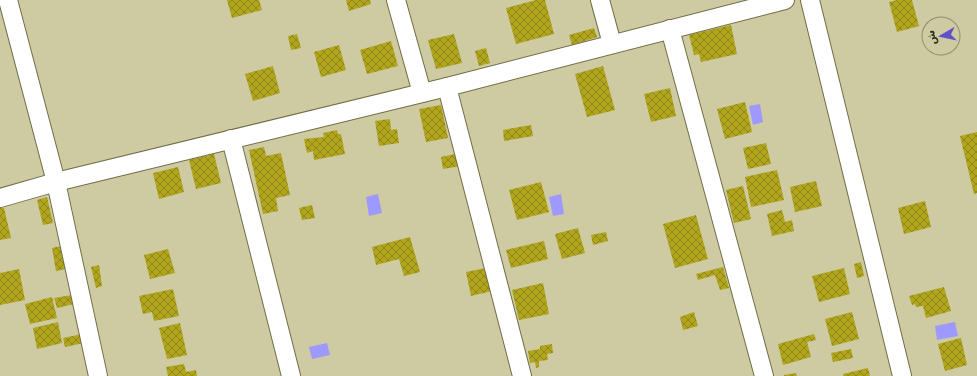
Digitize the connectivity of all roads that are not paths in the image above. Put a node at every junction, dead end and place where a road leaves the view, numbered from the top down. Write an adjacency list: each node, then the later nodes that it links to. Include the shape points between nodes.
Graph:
1 (8, 0): 11 (street)
2 (396, 0): 9 (street)
3 (600, 0): 7 (street)
4 (784, 0): 6 (street)
5 (810, 0): 17 (street)
6 (670, 29): 7 (street); 16 (street)
7 (612, 44): 8 (street)
8 (447, 87): 9 (street); 15 (street)
9 (422, 93): 10 (street)
10 (231, 139): 11 (street); 14 (street)
11 (56, 182): 12 (street); 13 (street)
12 (0, 198)
13 (98, 376)
14 (291, 376)
15 (522, 376)
16 (764, 376)
17 (902, 376)

